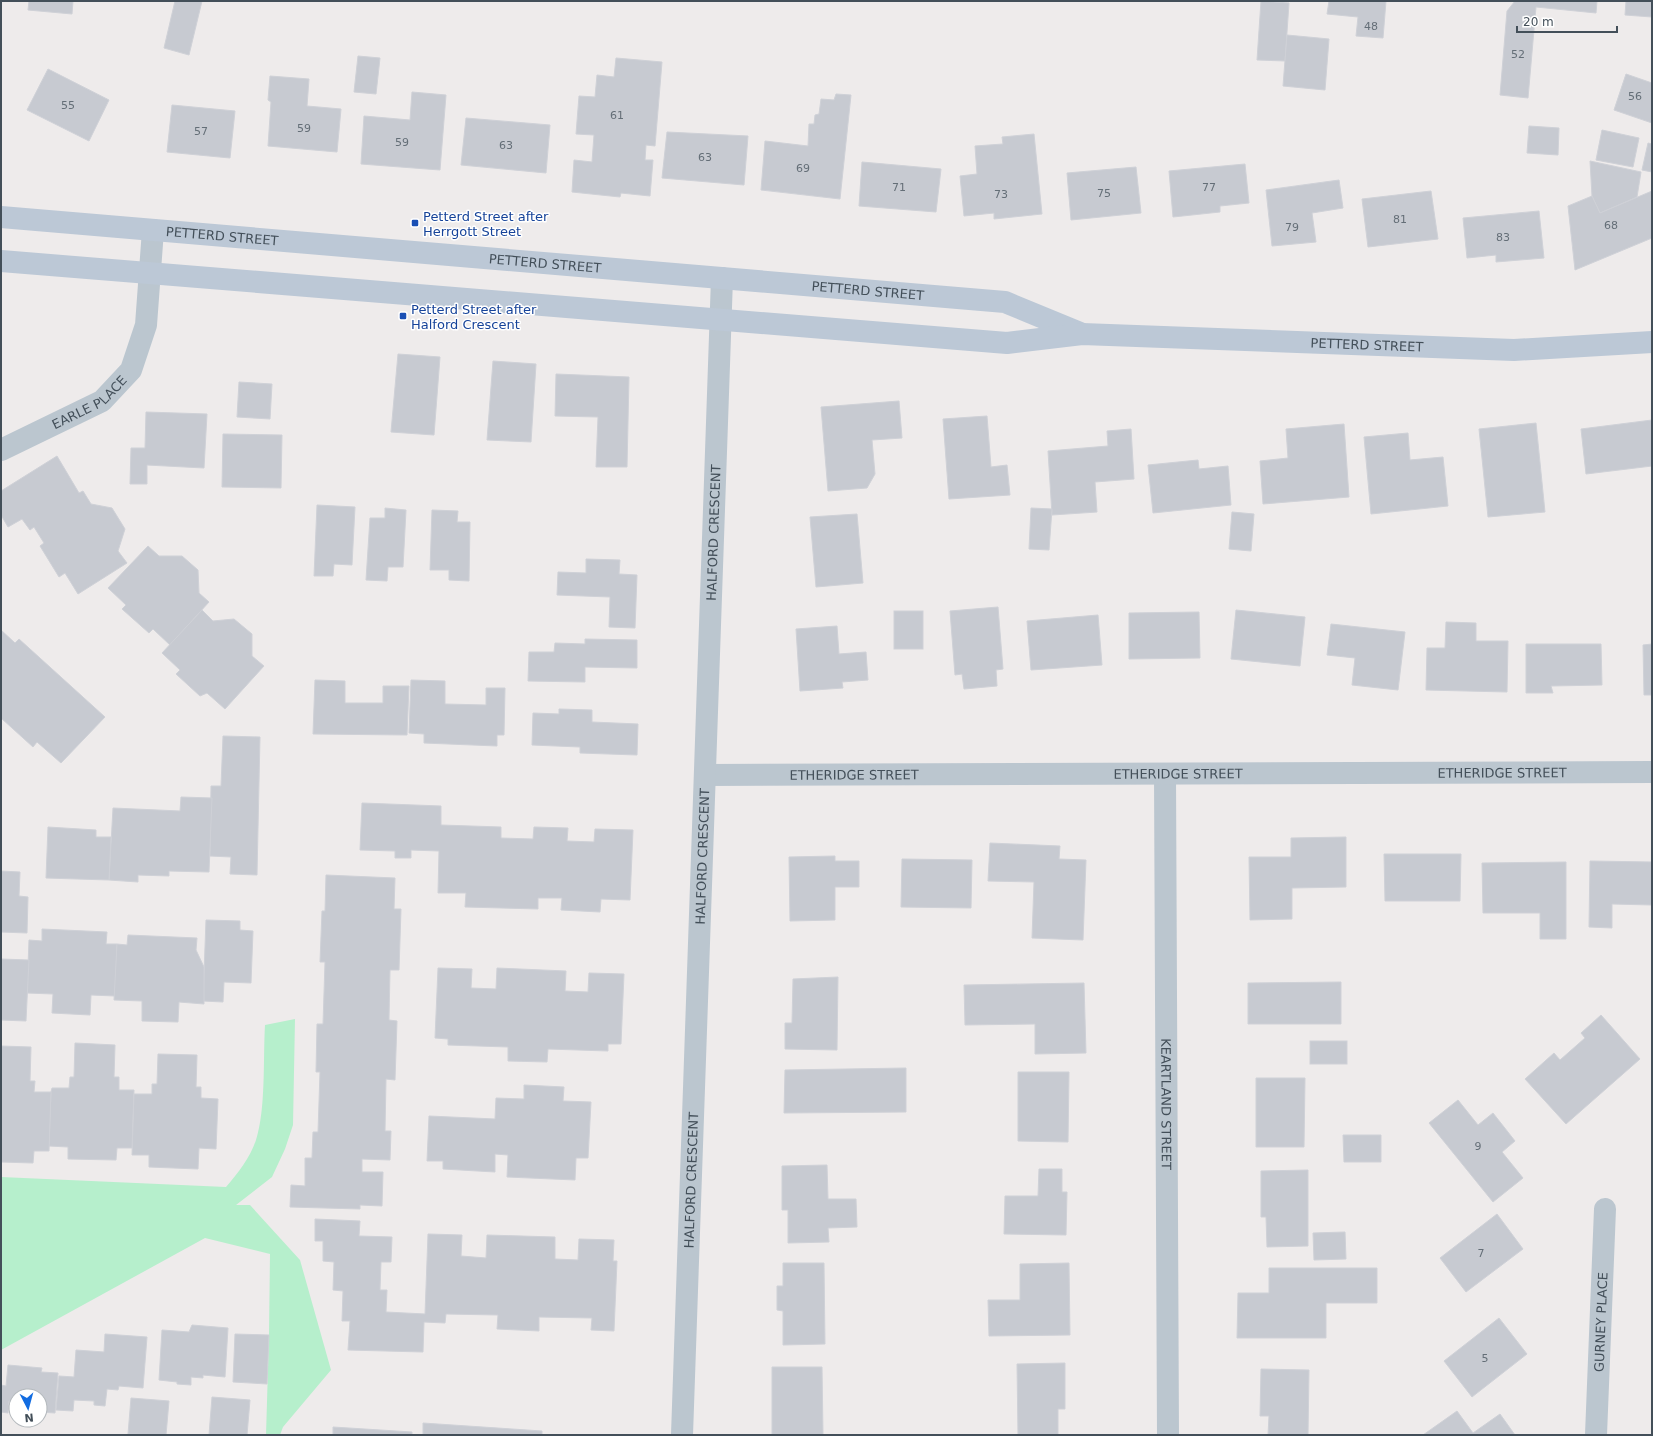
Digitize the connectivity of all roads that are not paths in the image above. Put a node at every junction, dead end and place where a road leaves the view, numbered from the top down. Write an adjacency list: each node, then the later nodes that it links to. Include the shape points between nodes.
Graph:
1 (1, 217): 2 (street, PETTERD STREET)
2 (153, 230): 4 (street, EARLE PLACE); 5 (street, PETTERD STREET)
3 (1, 261): 4 (street, PETTERD STREET)
4 (150, 273): 6 (street, PETTERD STREET); 9 (street, EARLE PLACE, via 146,325 131,370 102,401)
5 (722, 278): 6 (street, HALFORD CRESCENT); 7 (street, PETTERD STREET, via 1005,302)
6 (720, 320): 7 (street, PETTERD STREET, via 1006,343); 12 (street, HALFORD CRESCENT)
7 (1082, 334): 8 (street, PETTERD STREET, via 1514,350)
8 (1652, 342)
9 (1, 450)
10 (1652, 772): 11 (street, ETHERIDGE STREET)
11 (1165, 774): 12 (street, ETHERIDGE STREET); 15 (street, KEARTLAND STREET)
12 (705, 775): 14 (street, HALFORD CRESCENT)
13 (1604, 1209): 16 (street, GURNEY PLACE)
14 (682, 1435)
15 (1168, 1435)
16 (1596, 1435)

